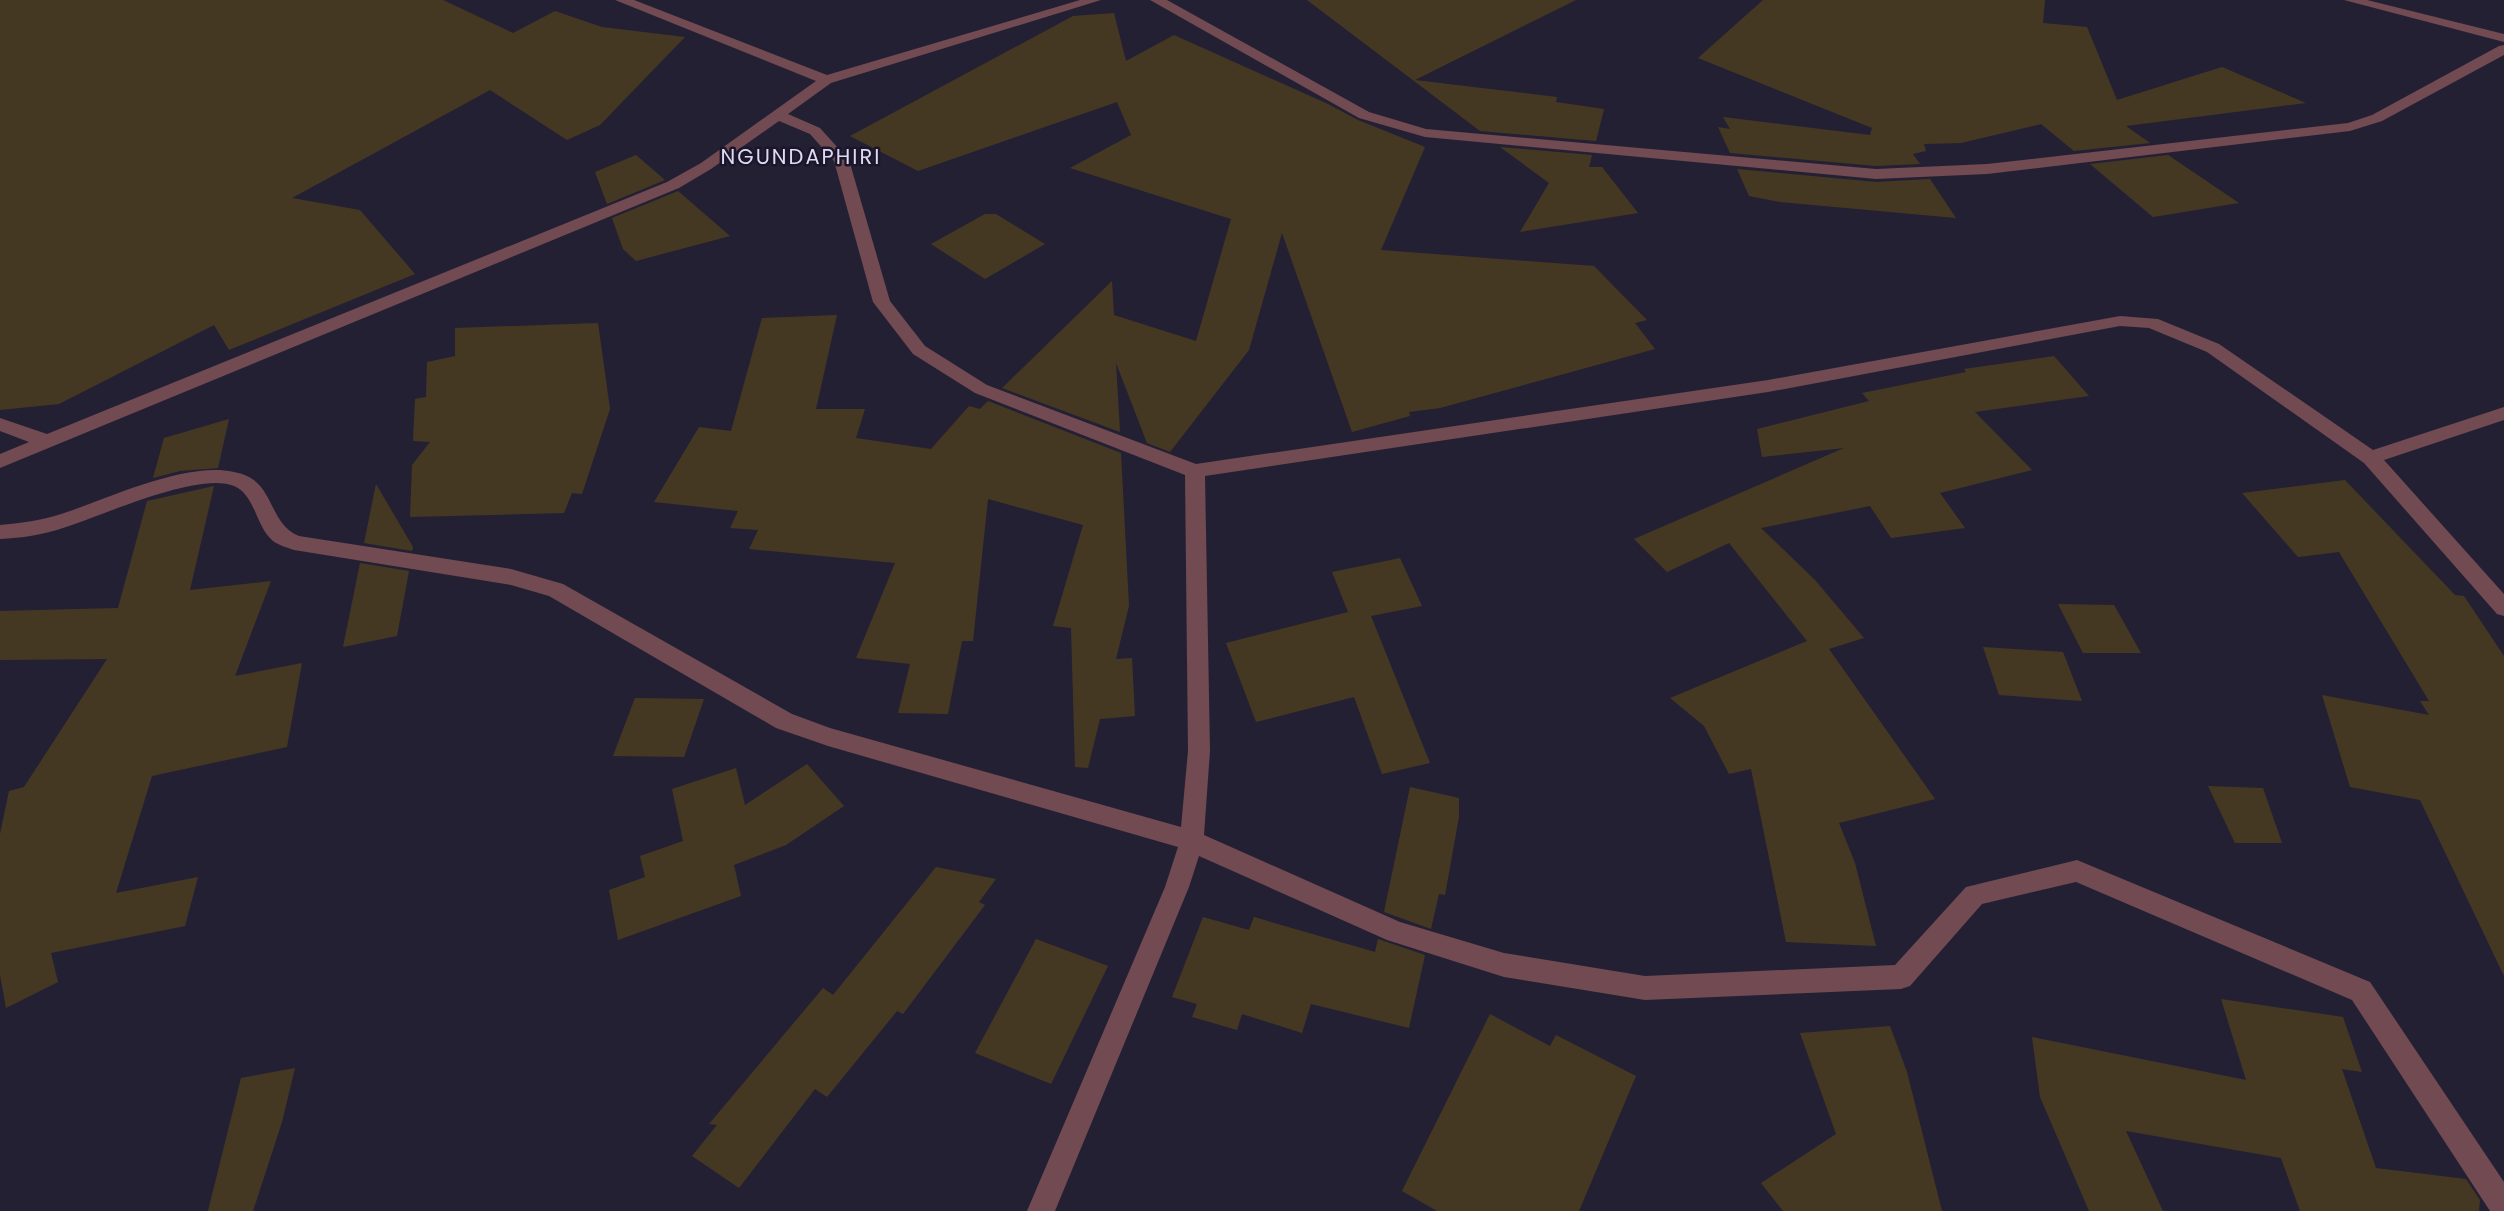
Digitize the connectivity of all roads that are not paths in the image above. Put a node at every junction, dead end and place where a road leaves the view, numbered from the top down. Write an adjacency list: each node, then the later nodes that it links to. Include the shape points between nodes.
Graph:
1 (622, 0): 7 (street)
2 (1094, 0): 7 (street)
3 (1157, 0): 6 (street, via 1364,115 1425,133 1876,174 1987,169 2350,127 2377,118)
4 (2351, 0): 5 (street)
5 (2504, 37)
6 (2504, 49)
7 (826, 80): 8 (street)
8 (775, 114): 11 (street, via 673,185); 14 (street, via 815,131 841,160 882,303 919,350 981,389)
9 (2504, 413): 12 (street)
10 (0, 424): 11 (street)
11 (48, 442): 13 (street)
12 (2371, 458): 14 (street, via 2213,348 2152,323 2120,321 1768,386); 16 (street)
13 (0, 461)
14 (1195, 471): 17 (street, via 1199,751)
15 (0, 532): 17 (street, via 49,527 186,480 226,477 251,491 278,534 301,545 511,577 556,590 784,721)
16 (2504, 608)
17 (1192, 841): 18 (street, via 1396,932 1504,965 1645,988 1901,976 1975,895 2077,872 2361,991); 19 (street)
18 (2504, 1207)
19 (1041, 1211)

